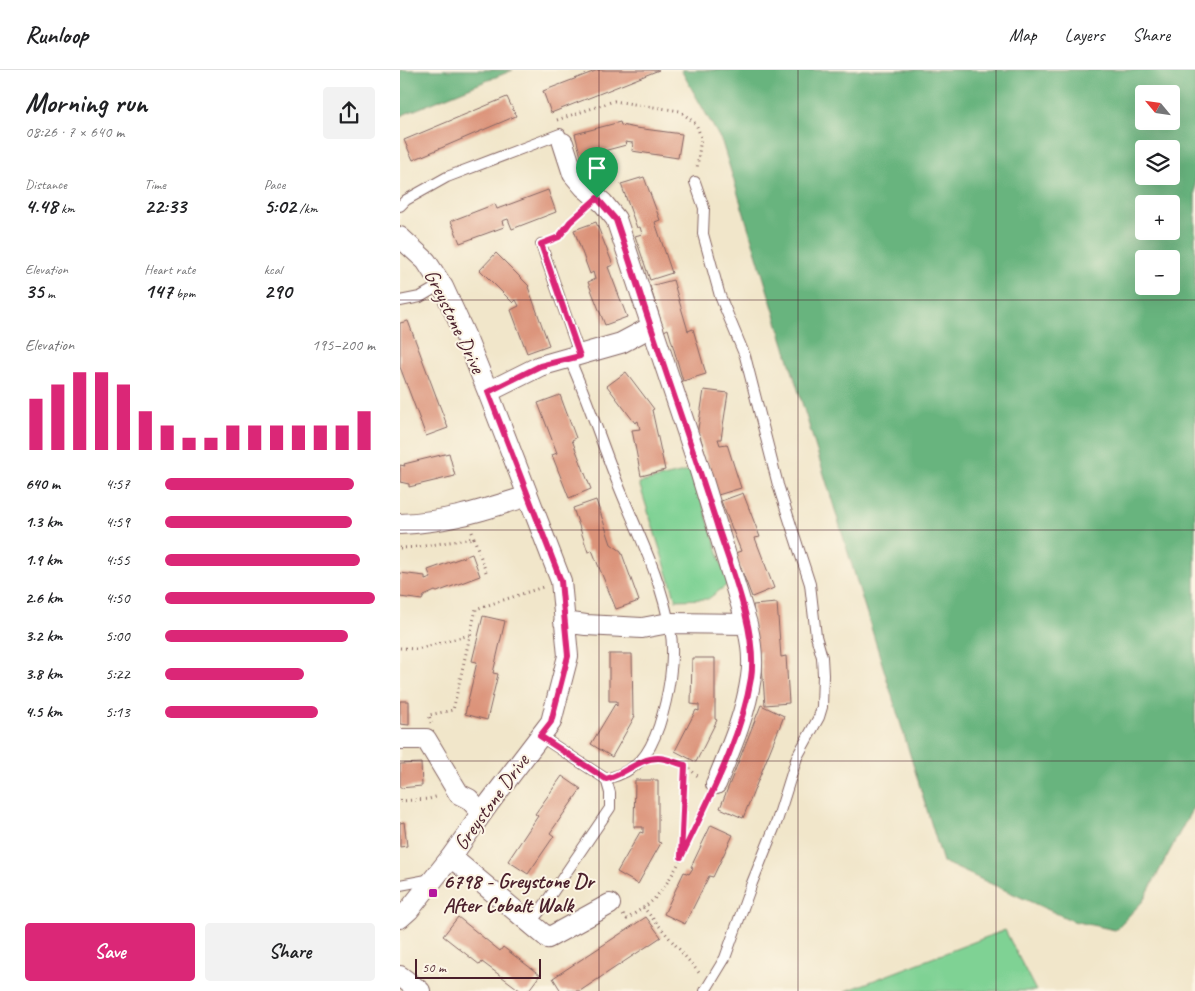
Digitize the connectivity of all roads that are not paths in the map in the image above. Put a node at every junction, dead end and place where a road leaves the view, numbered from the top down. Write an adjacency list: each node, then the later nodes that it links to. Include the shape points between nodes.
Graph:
1 (562, 139): 3 (lane, via 447,177); 8 (street, via 573,174 616,220)
2 (695, 182): 29 (lane, via 704,208 703,234 720,296 745,356 778,485 810,584 816,636 822,657 823,696 819,717 797,757 726,958)
3 (400, 206)
4 (400, 237): 6 (street, Greystone Drive, via 426,261)
5 (541, 244): 9 (lane)
6 (443, 287): 7 (lane); 10 (street, Greystone Drive)
7 (400, 301)
8 (651, 326): 9 (street, via 621,343); 15 (street)
9 (575, 357): 10 (street, via 533,369); 14 (lane, via 594,424 656,574)
10 (488, 392): 11 (street, Greystone Drive)
11 (528, 496): 12 (street, via 465,516); 13 (street, Greystone Drive, via 561,581)
12 (400, 524)
13 (564, 622): 14 (street, via 642,628); 16 (street, Greystone Drive, via 568,656 551,722)
14 (669, 623): 15 (street); 18 (lane, via 672,659 668,695 655,740 639,763)
15 (747, 624): 19 (street, via 751,678 734,738)
16 (540, 736): 18 (lane); 20 (street, Greystone Drive)
17 (400, 739): 20 (street, via 426,739 459,794 469,799)
18 (606, 779): 26 (lane, via 610,808)
19 (716, 784)
20 (482, 813): 21 (street, Greystone Drive)
21 (451, 857): 22 (street, Greystone Drive); 26 (street)
22 (433, 879): 23 (lane); 25 (street, Greystone Drive)
23 (400, 885)
24 (610, 904): 26 (street, via 548,938)
25 (400, 918)
26 (529, 924)
27 (400, 976): 28 (street)
28 (420, 991)
29 (705, 991)

